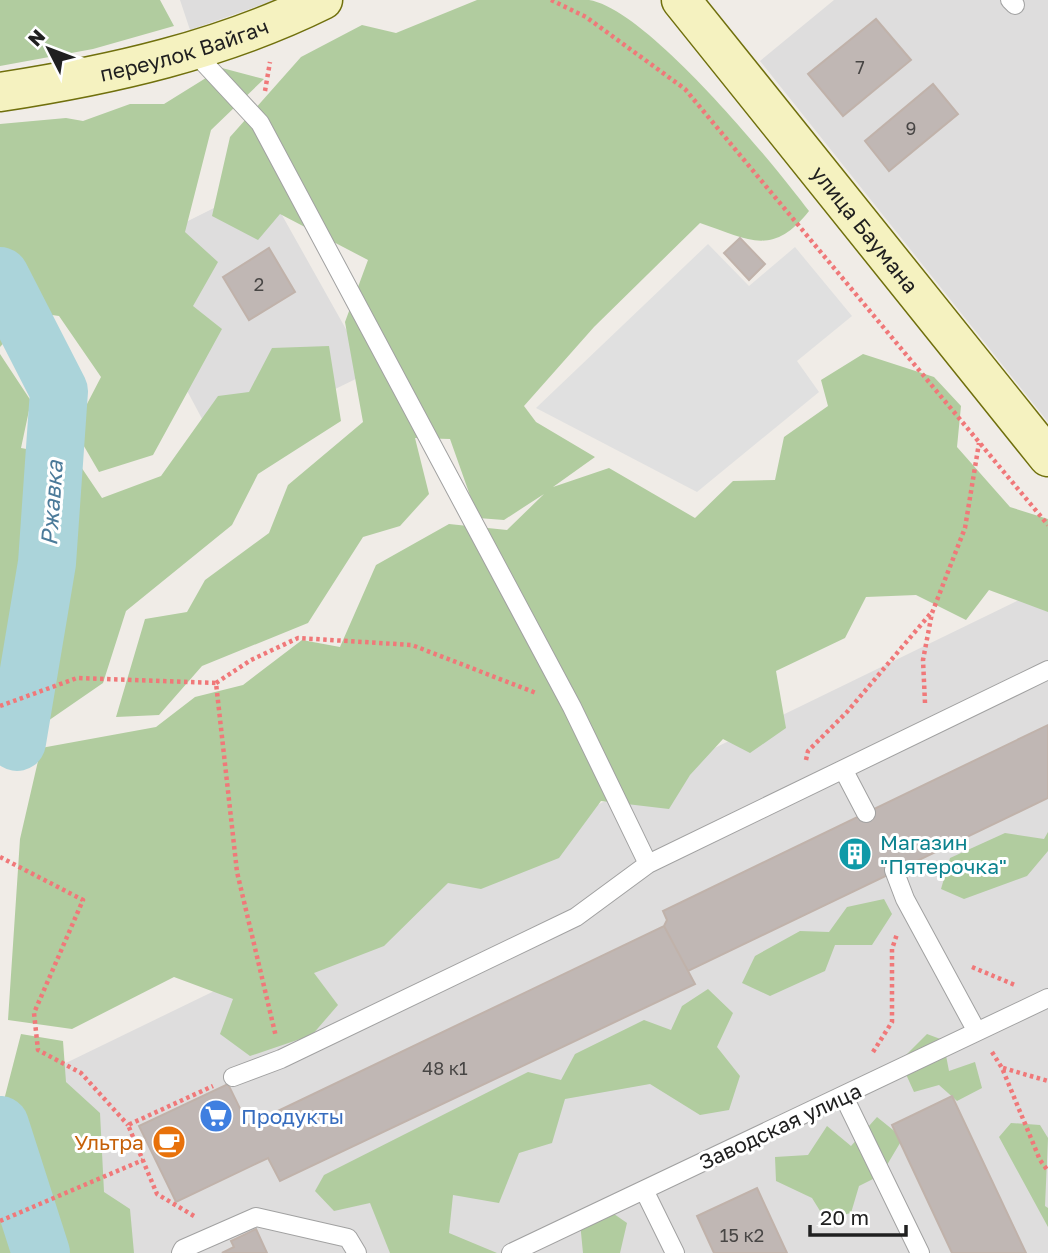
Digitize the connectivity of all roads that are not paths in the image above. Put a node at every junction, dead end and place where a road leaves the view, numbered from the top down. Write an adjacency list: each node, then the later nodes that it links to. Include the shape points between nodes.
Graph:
1 (681, 0): 5 (street, улица Баумана)
2 (319, 1): 3 (street, переулок Вайгач, via 278,22)
3 (193, 51): 4 (street, переулок Вайгач); 9 (lane, via 260,123 572,707)
4 (18, 89)
5 (1048, 457)
6 (1048, 670): 7 (lane)
7 (844, 771): 8 (lane); 9 (lane)
8 (866, 813)
9 (648, 863): 13 (lane, via 576,917 281,1059)
10 (894, 870): 12 (lane)
11 (1047, 998): 12 (lane, Заводская улица)
12 (976, 1030): 14 (lane, Заводская улица)
13 (233, 1077)
14 (844, 1097): 15 (lane, Заводская улица); 20 (lane)
15 (645, 1190): 18 (lane, Заводская улица); 19 (lane)
16 (181, 1253): 17 (lane, via 256,1217 348,1238)
17 (357, 1253)
18 (511, 1253)
19 (675, 1253)
20 (920, 1253)

